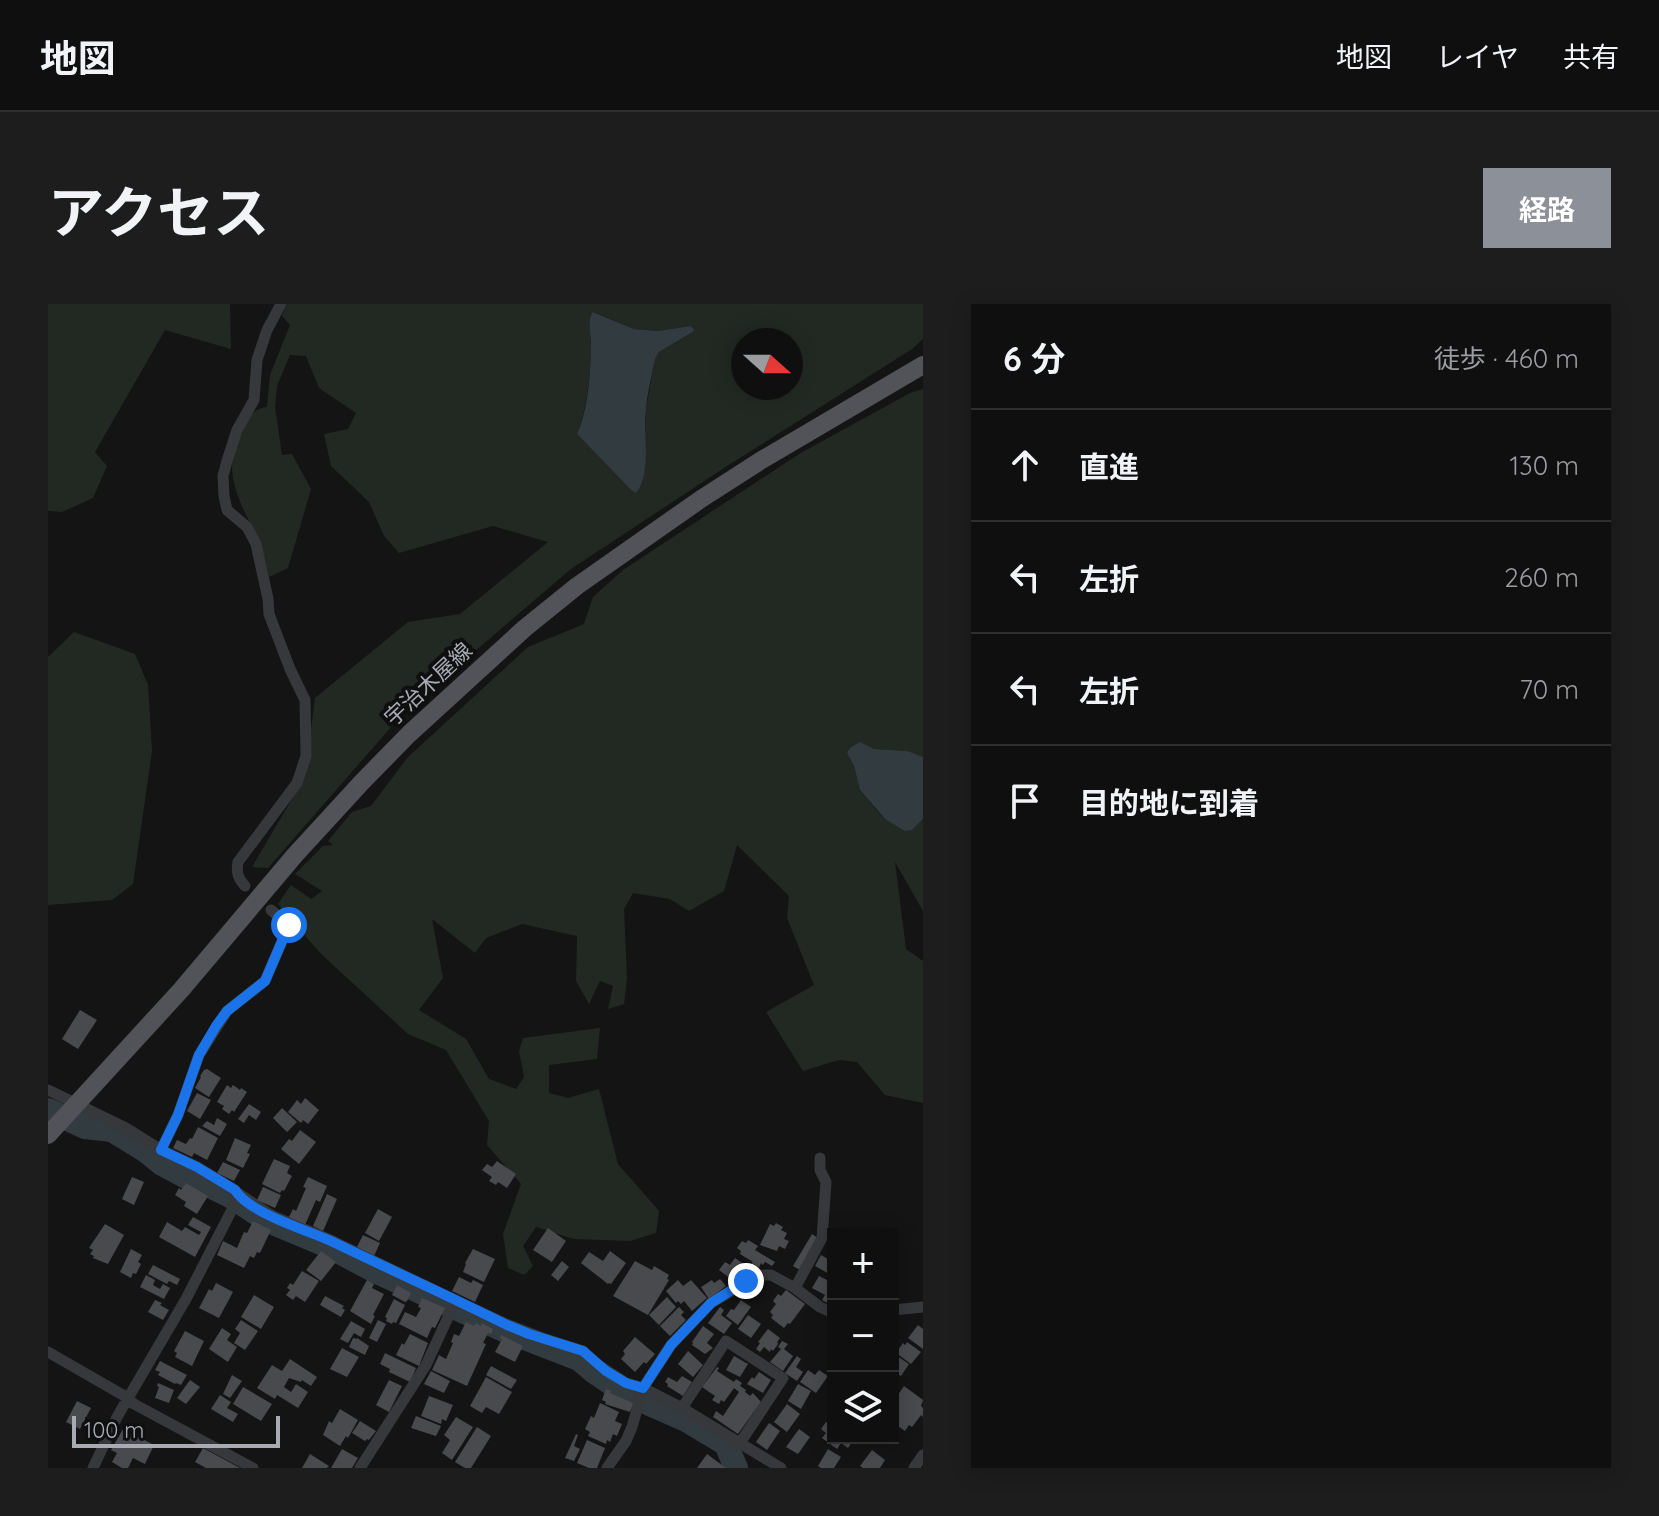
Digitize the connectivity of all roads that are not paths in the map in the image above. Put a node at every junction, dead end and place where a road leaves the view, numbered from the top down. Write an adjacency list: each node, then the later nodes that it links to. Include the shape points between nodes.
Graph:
1 (281, 304): 3 (street, via 257,360 254,400 227,461 224,496 227,510 247,527 256,544 269,614 305,700 306,756 297,783 238,862 238,878)
2 (923, 365): 6 (main road, 宇治木屋線, via 701,499 525,628 362,782)
3 (245, 886)
4 (271, 910): 7 (street, via 289,925 271,970 216,1026)
5 (48, 1090): 6 (street)
6 (63, 1118): 7 (street, via 126,1128)
7 (161, 1150): 9 (street)
8 (820, 1158): 10 (street, via 826,1182 822,1238)
9 (239, 1196): 11 (street); 17 (street)
10 (795, 1288): 14 (street); 16 (street, via 771,1275 758,1275 711,1303 671,1345)
11 (456, 1300): 16 (street, via 529,1334 583,1351 606,1371); 23 (street, via 426,1365)
12 (923, 1307): 13 (street)
13 (899, 1309)
14 (827, 1310)
15 (48, 1352): 17 (street)
16 (642, 1388): 18 (street); 24 (street, via 626,1441)
17 (128, 1398): 21 (street); 22 (street)
18 (682, 1408): 19 (street); 19 (street, via 726,1341 783,1378)
19 (740, 1443): 25 (street)
20 (923, 1455): 26 (street)
21 (95, 1467)
22 (253, 1468)
23 (360, 1468)
24 (607, 1468)
25 (781, 1468)
26 (914, 1468)

